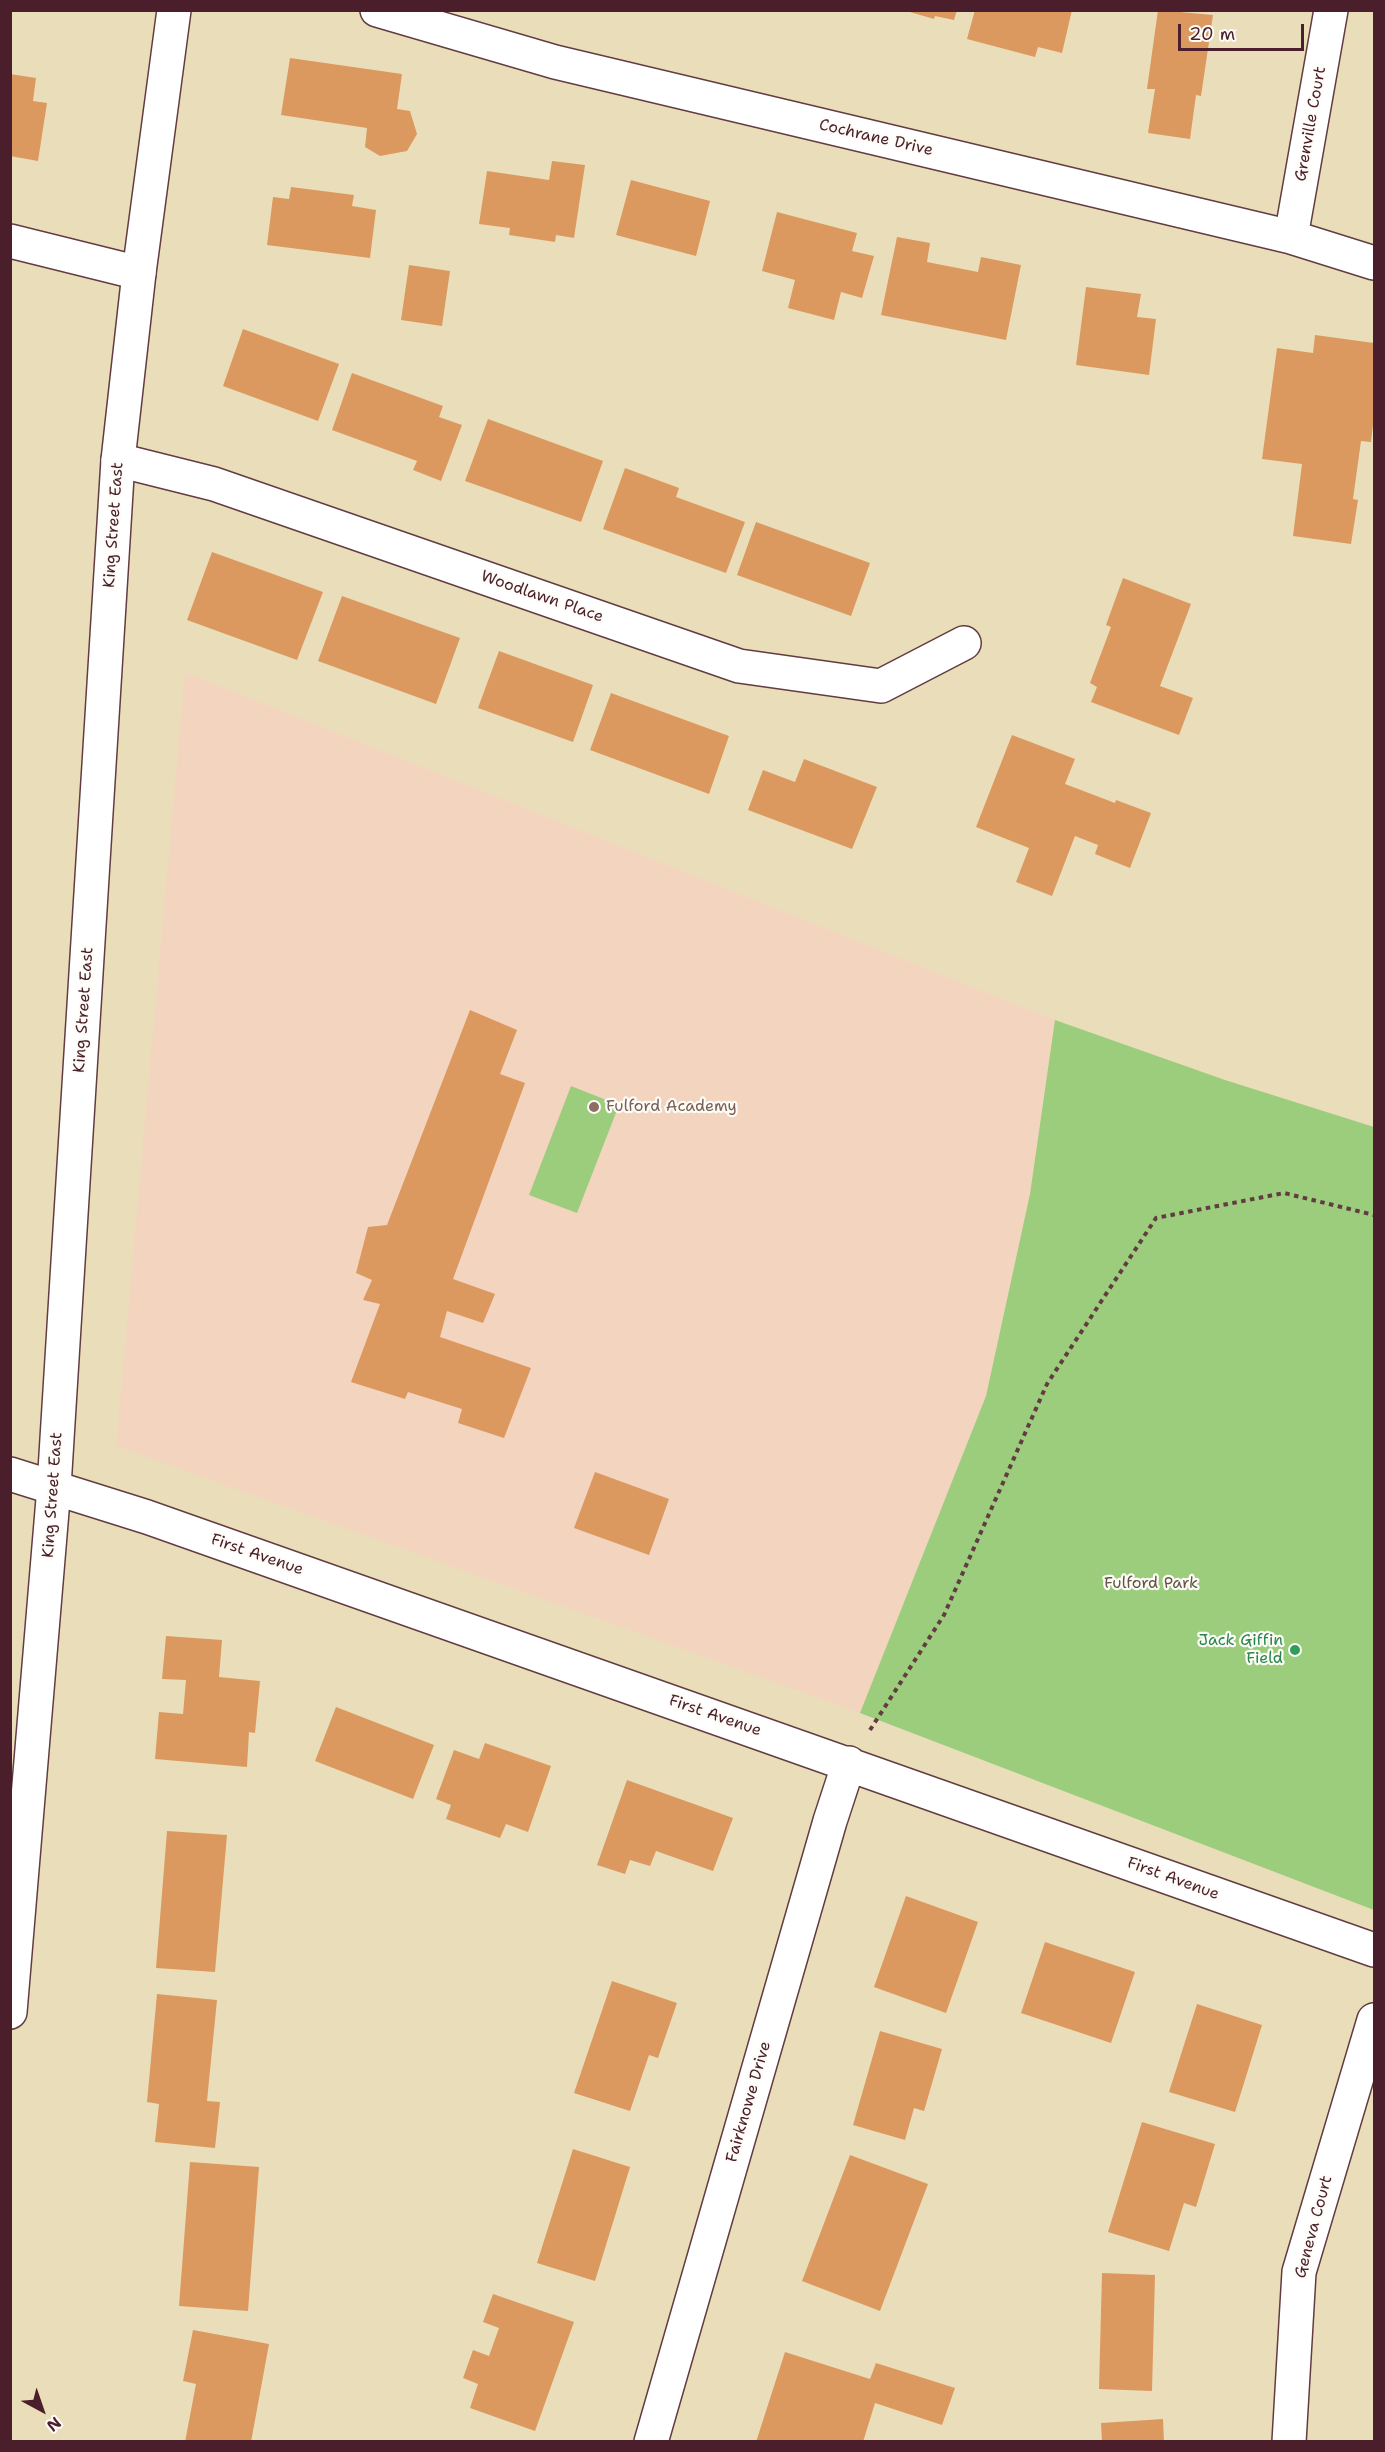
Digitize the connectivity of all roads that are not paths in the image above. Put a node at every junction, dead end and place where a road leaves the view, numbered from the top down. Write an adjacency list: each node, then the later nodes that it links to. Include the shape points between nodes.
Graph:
1 (174, 10): 7 (street, King Street East)
2 (377, 10): 4 (street, Cochrane Drive, via 555,62)
3 (1330, 10): 4 (street, Grenville Court)
4 (1291, 237): 6 (street, Cochrane Drive)
5 (10, 241): 7 (street)
6 (1374, 263)
7 (139, 273): 8 (street, King Street East)
8 (118, 460): 9 (street, Woodlawn Place, via 214,484 739,666 881,686); 11 (street, King Street East)
9 (964, 643)
10 (10, 1474): 11 (street, First Avenue)
11 (54, 1487): 12 (street, First Avenue); 14 (street, King Street East)
12 (849, 1763): 13 (street, First Avenue); 16 (street, Fairknowe Drive)
13 (1374, 1950)
14 (10, 2012)
15 (1374, 2020): 17 (street, Geneva Court, via 1299,2271)
16 (651, 2442)
17 (1289, 2442)

